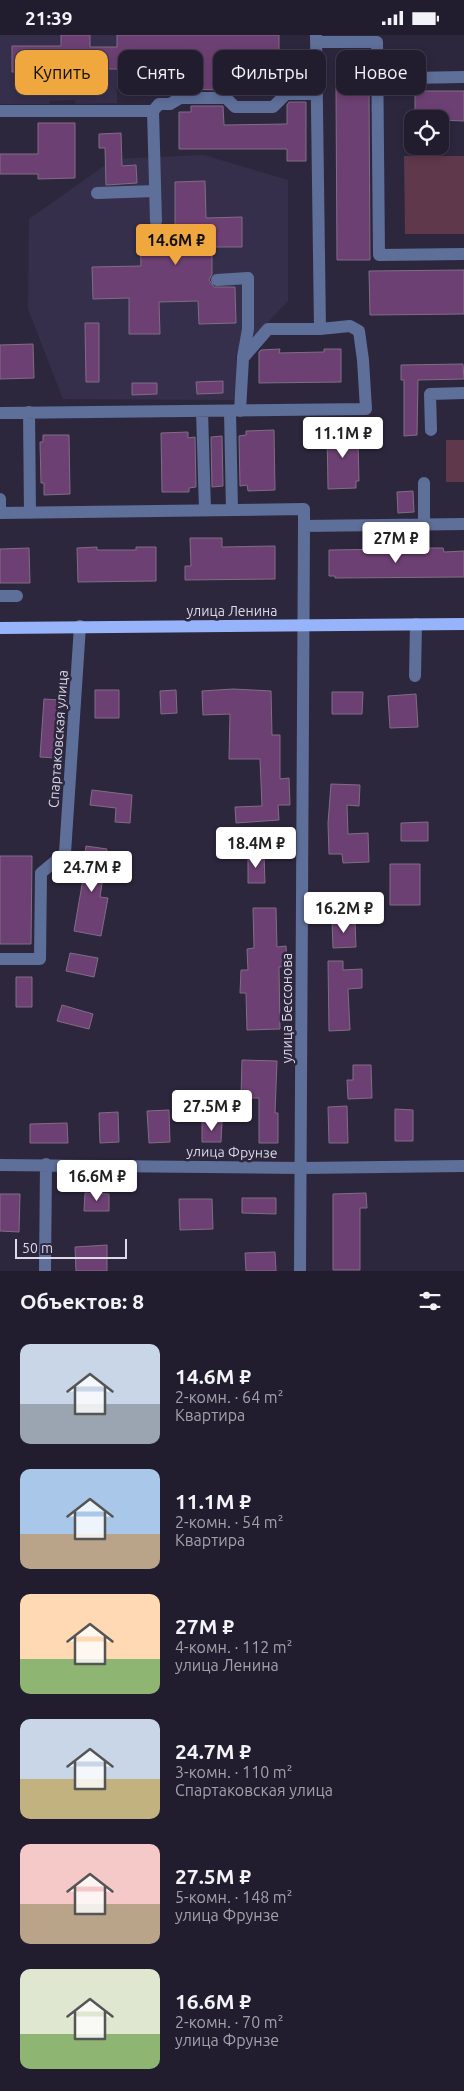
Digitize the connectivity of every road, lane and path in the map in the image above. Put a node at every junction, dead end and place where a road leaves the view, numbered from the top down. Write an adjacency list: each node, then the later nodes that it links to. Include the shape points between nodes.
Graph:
1 (316, 39): 11 (street, via 377,42 379,255)
2 (464, 77): 3 (street)
3 (426, 78)
4 (285, 95): 7 (street, via 273,107 235,107 226,98 180,98 170,104 159,104)
5 (317, 95): 13 (street)
6 (0, 111): 7 (street)
7 (153, 111): 8 (street)
8 (155, 191): 9 (street); 10 (street)
9 (97, 193)
10 (156, 221)
11 (464, 254)
12 (217, 280): 14 (street, via 248,278 248,329)
13 (320, 329): 14 (street, via 268,329); 17 (street, via 350,326 358,331 366,409)
14 (243, 358): 17 (street)
15 (464, 393): 20 (street, via 430,394)
16 (202, 411): 17 (street); 18 (street); 23 (street)
17 (235, 411): 24 (street)
18 (29, 412): 19 (street); 26 (street)
19 (0, 413)
20 (431, 430)
21 (424, 483): 28 (street)
22 (0, 499): 25 (street)
23 (205, 510): 24 (street); 26 (street)
24 (232, 510): 29 (street, via 304,509)
25 (0, 513): 26 (street)
26 (30, 513)
27 (464, 524): 28 (street)
28 (424, 525): 29 (street)
29 (304, 527): 35 (street, улица Бессонова)
30 (16, 595): 31 (street)
31 (0, 596)
32 (416, 624): 33 (main road, улица Ленина); 35 (main road, улица Ленина); 37 (street)
33 (464, 624)
34 (80, 626): 35 (main road, улица Ленина); 36 (main road, улица Ленина); 38 (street, Спартаковская улица, via 65,853 41,873 40,959)
35 (303, 626): 42 (street, улица Бессонова)
36 (0, 628)
37 (415, 676)
38 (0, 959)
39 (46, 1164): 40 (street, улица Фрунзе); 42 (street, улица Фрунзе); 43 (street)
40 (0, 1165)
41 (464, 1166): 42 (street, улица Фрунзе)
42 (301, 1167): 44 (street, улица Бессонова)
43 (44, 1271)
44 (300, 1271)

